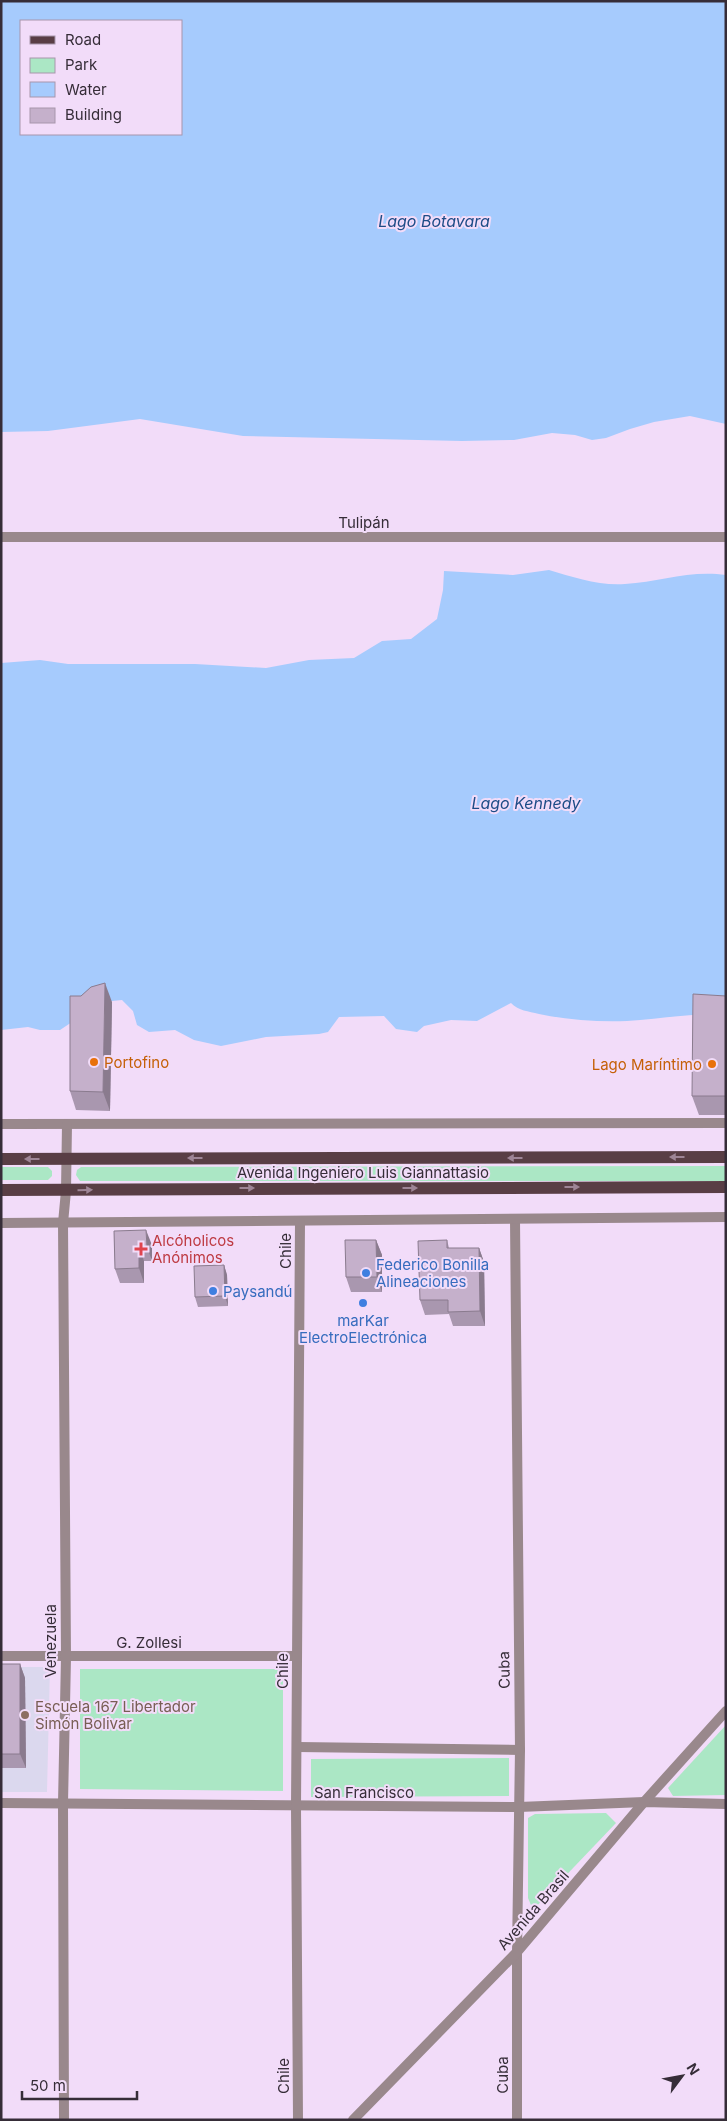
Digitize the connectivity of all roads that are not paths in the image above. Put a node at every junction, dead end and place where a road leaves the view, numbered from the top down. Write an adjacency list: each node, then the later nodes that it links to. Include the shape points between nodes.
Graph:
1 (1, 537): 2 (street, Tulipán)
2 (726, 537)
3 (726, 1123): 5 (street)
4 (1, 1124): 5 (street)
5 (68, 1124): 8 (street, Venezuela)
6 (726, 1157): 8 (main road, Avenida Ingeniero Luis Giannattasio, one-way to 8)
7 (1, 1159): 8 (main road, Avenida Ingeniero Luis Giannattasio, one-way to 7)
8 (66, 1159): 11 (street, Venezuela)
9 (726, 1187): 11 (main road, Avenida Ingeniero Luis Giannattasio, one-way to 9)
10 (1, 1190): 11 (main road, Avenida Ingeniero Luis Giannattasio)
11 (66, 1191): 16 (street, Venezuela)
12 (726, 1217): 13 (street)
13 (515, 1220): 14 (street); 22 (street, Cuba)
14 (300, 1222): 16 (street); 18 (street, Chile)
15 (1, 1223): 16 (street)
16 (63, 1223): 19 (street, Venezuela)
17 (1, 1656): 19 (street, G. Zollesi)
18 (297, 1656): 19 (street, G. Zollesi); 21 (street, Chile)
19 (66, 1657): 25 (street, Venezuela)
20 (726, 1711): 23 (street, Avenida Brasil)
21 (298, 1747): 22 (street); 27 (street, Chile)
22 (520, 1750): 28 (street, Cuba)
23 (644, 1802): 26 (street, San Francisco); 28 (street, San Francisco); 29 (street, Avenida Brasil)
24 (1, 1803): 25 (street, San Francisco)
25 (63, 1803): 27 (street, San Francisco); 30 (street, Venezuela)
26 (726, 1804)
27 (296, 1807): 28 (street, San Francisco); 31 (street, Chile)
28 (520, 1807): 29 (street, Cuba)
29 (517, 1952): 32 (street, Avenida Brasil); 33 (street, Cuba)
30 (64, 2120)
31 (298, 2120)
32 (353, 2120)
33 (517, 2120)

